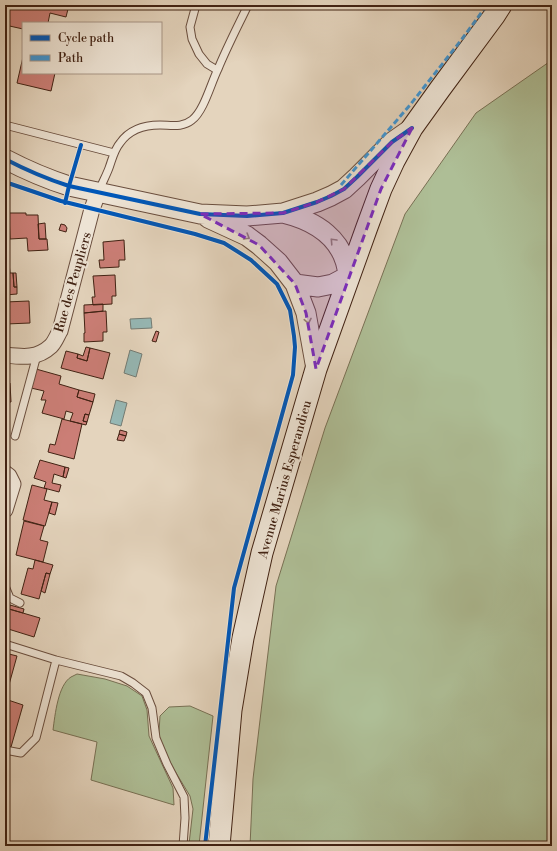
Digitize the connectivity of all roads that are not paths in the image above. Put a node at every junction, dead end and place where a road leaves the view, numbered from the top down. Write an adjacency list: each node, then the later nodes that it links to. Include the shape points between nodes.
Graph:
1 (196, 5): 4 (lane, via 190,27 192,39 207,64)
2 (248, 5): 4 (lane)
3 (501, 5): 6 (main road, Avenue Marius Esperandieu)
4 (217, 70): 7 (lane, via 203,104 193,120 184,125 147,126 134,130 119,144)
5 (5, 126): 7 (lane)
6 (412, 128): 10 (street, via 392,142 344,189 317,202); 12 (main road, Avenue Marius Esperandieu, via 381,189)
7 (114, 153): 9 (lane)
8 (5, 159): 9 (street, via 54,181)
9 (98, 193): 11 (street); 14 (street, Rue des Peupliers, via 60,331 52,345)
10 (283, 213): 11 (street, via 247,216); 12 (street, one-way to 10, via 348,265 342,252 328,235 307,221)
11 (200, 214): 13 (street, one-way to 13, via 247,236 278,262)
12 (348, 276): 13 (street, via 333,284 318,287); 16 (main road, Avenue Marius Esperandieu)
13 (295, 284): 16 (street, one-way to 16, via 306,313)
14 (38, 354): 15 (street, via 27,357); 17 (lane)
15 (5, 355)
16 (316, 369): 26 (main road, Avenue Marius Esperandieu, via 262,553 243,638 231,710)
17 (15, 436)
18 (5, 473): 19 (street, via 13,484)
19 (5, 510)
20 (5, 586): 21 (lane, via 10,598)
21 (20, 602)
22 (5, 644): 23 (lane)
23 (56, 660): 24 (lane, via 36,738 21,753); 25 (lane, via 121,676 146,694 152,708 156,738 184,797)
24 (5, 750)
25 (183, 846)
26 (219, 846)

